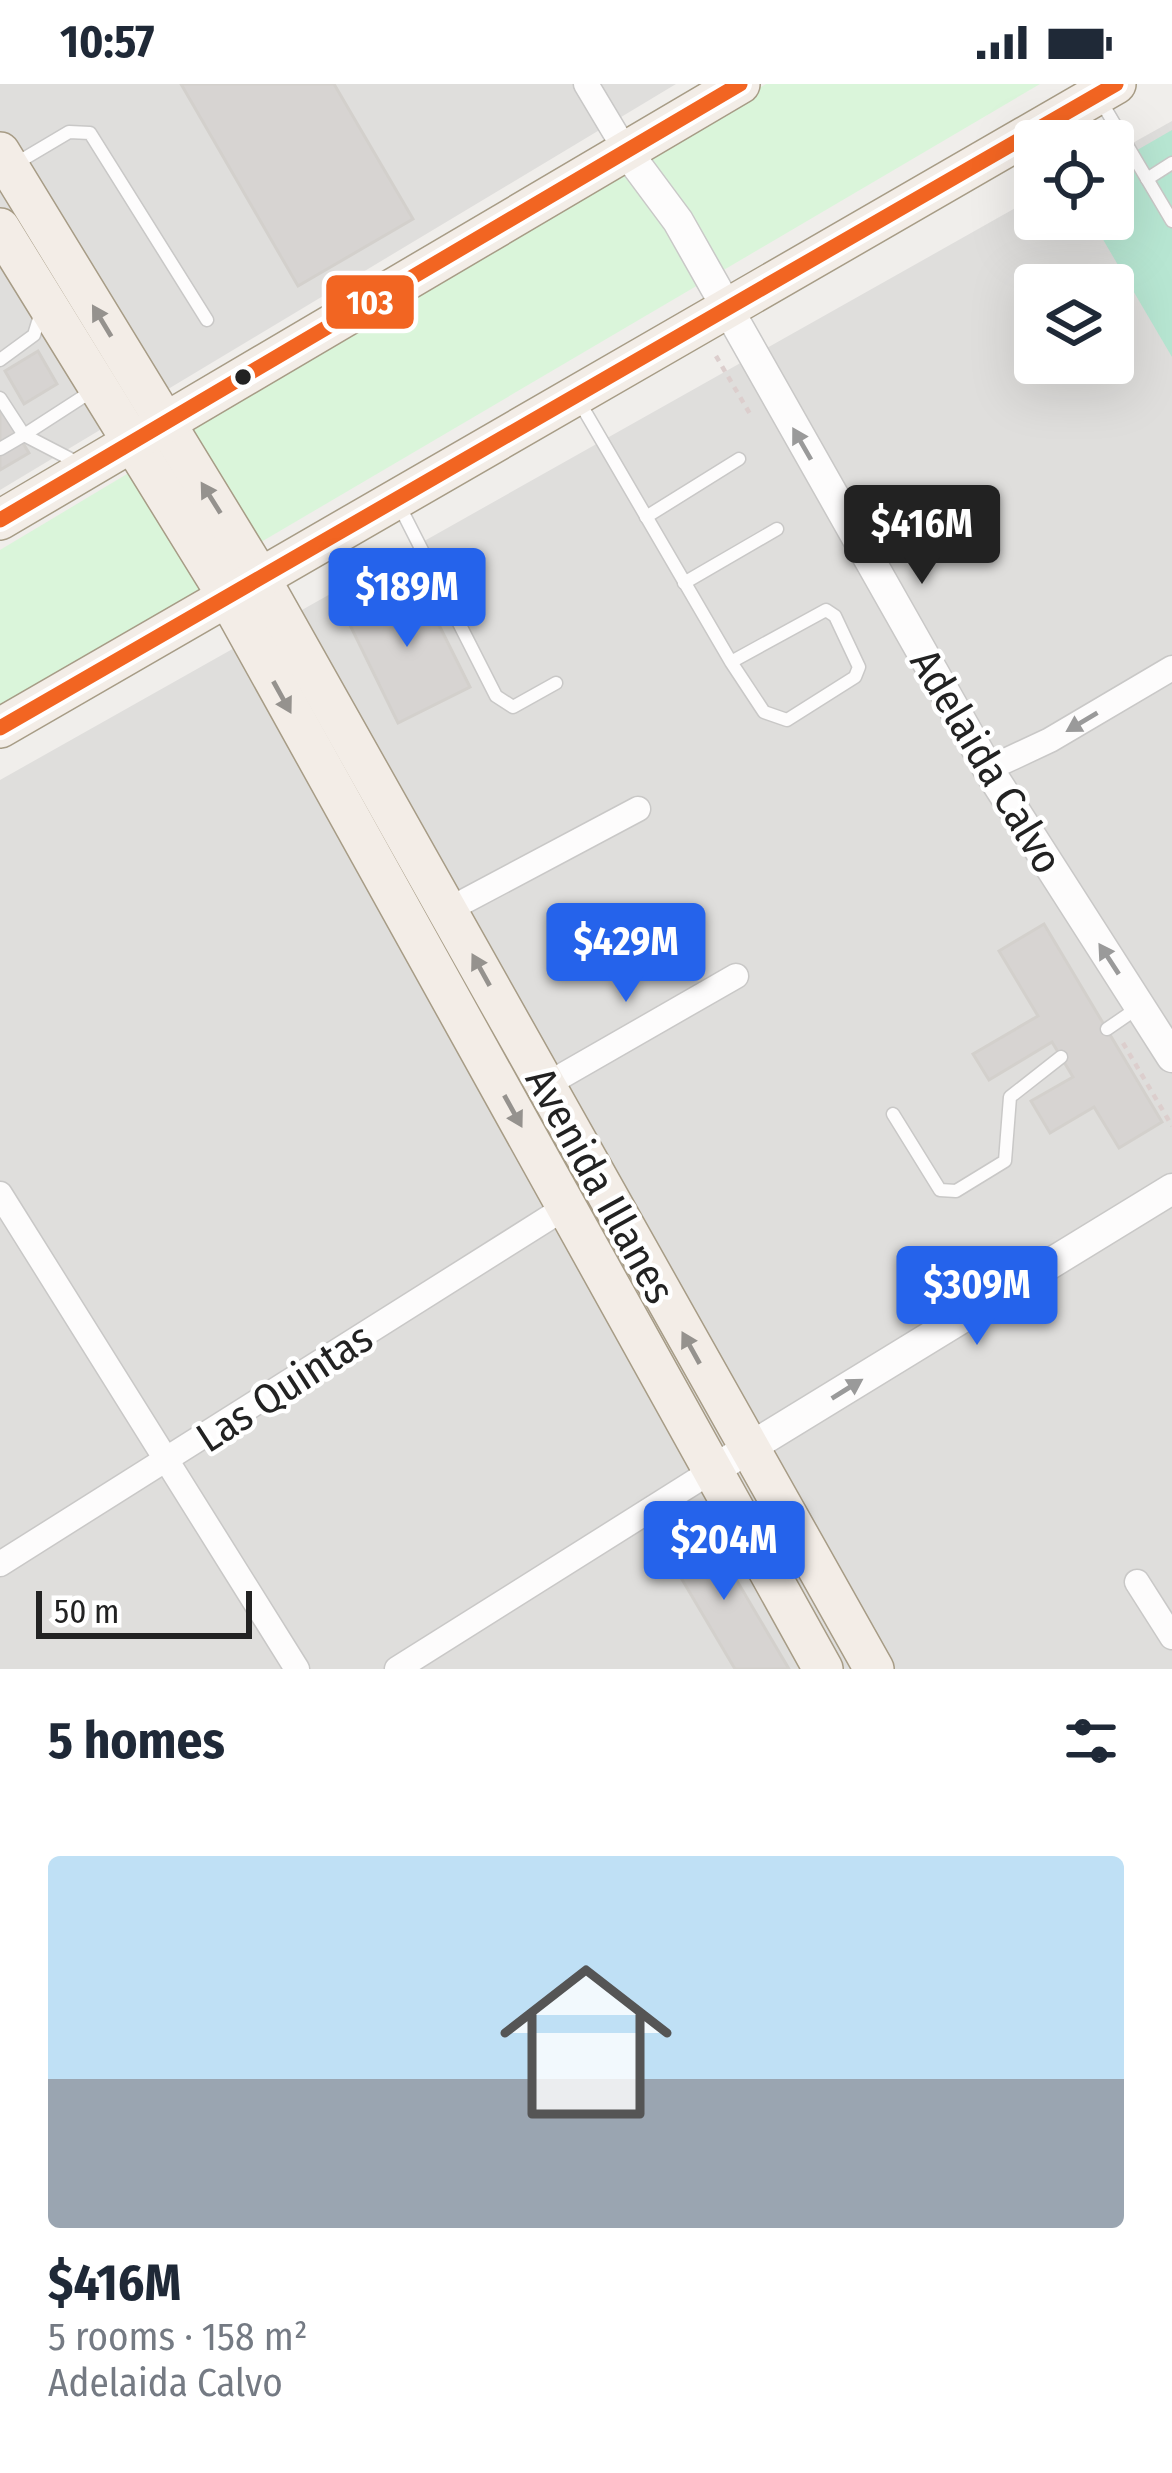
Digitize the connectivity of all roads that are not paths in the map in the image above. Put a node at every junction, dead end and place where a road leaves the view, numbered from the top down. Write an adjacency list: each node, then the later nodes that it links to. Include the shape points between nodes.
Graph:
1 (586, 84): 4 (street)
2 (740, 84): 4 (main road)
3 (1106, 90): 7 (lane); 11 (main road)
4 (626, 151): 11 (street, Adelaida Calvo, via 677,221); 17 (main road)
5 (4, 160): 12 (lane, via 69,132 90,133); 17 (main road, one-way to 5)
6 (1172, 164): 7 (lane)
7 (1147, 178): 8 (lane)
8 (1172, 220)
9 (0, 228): 10 (main road)
10 (44, 299): 13 (lane, via 34,335); 14 (main road)
11 (725, 312): 15 (main road); 32 (street, Adelaida Calvo, one-way to 11)
12 (207, 320)
13 (0, 360)
14 (98, 387): 17 (main road); 18 (lane)
15 (574, 394): 22 (main road); 23 (lane)
16 (0, 398): 18 (lane)
17 (146, 431): 21 (main road); 27 (main road)
18 (24, 436): 19 (lane); 21 (lane)
19 (0, 449)
20 (739, 459): 23 (lane)
21 (87, 467): 24 (main road)
22 (395, 497): 27 (main road); 30 (lane, via 496,696 512,707)
23 (646, 517): 26 (lane)
24 (0, 520)
25 (777, 529): 26 (lane)
26 (684, 583): 28 (lane)
27 (242, 585): 31 (main road); 34 (main road, Avenida Illanes); 44 (main road, Avenida Illanes, one-way to 44)
28 (731, 662): 28 (lane, via 826,610 860,667 787,720 764,712)
29 (1172, 668): 32 (street, one-way to 32)
30 (556, 683)
31 (0, 728)
32 (988, 769): 36 (street, Adelaida Calvo, one-way to 32)
33 (638, 809): 34 (street)
34 (448, 910): 40 (main road, Avenida Illanes, one-way to 34)
35 (736, 976): 40 (street)
36 (1140, 1006): 37 (lane); 39 (street, Adelaida Calvo)
37 (1107, 1029)
38 (1060, 1057): 41 (lane, via 1010,1097 1005,1162 956,1191 940,1190)
39 (1172, 1057)
40 (546, 1085): 45 (main road, Avenida Illanes, one-way to 40)
41 (892, 1114)
42 (1172, 1190): 45 (street, one-way to 42)
43 (0, 1194): 46 (street)
44 (566, 1207): 46 (street, Las Quintas); 47 (main road, Avenida Illanes)
45 (748, 1450): 47 (street); 54 (main road, Avenida Illanes)
46 (169, 1461): 48 (street, Las Quintas); 51 (street)
47 (710, 1472): 52 (street); 53 (main road, Avenida Illanes)
48 (0, 1564)
49 (1137, 1582): 50 (street)
50 (1172, 1637)
51 (296, 1669)
52 (397, 1669)
53 (823, 1669)
54 (874, 1669)

